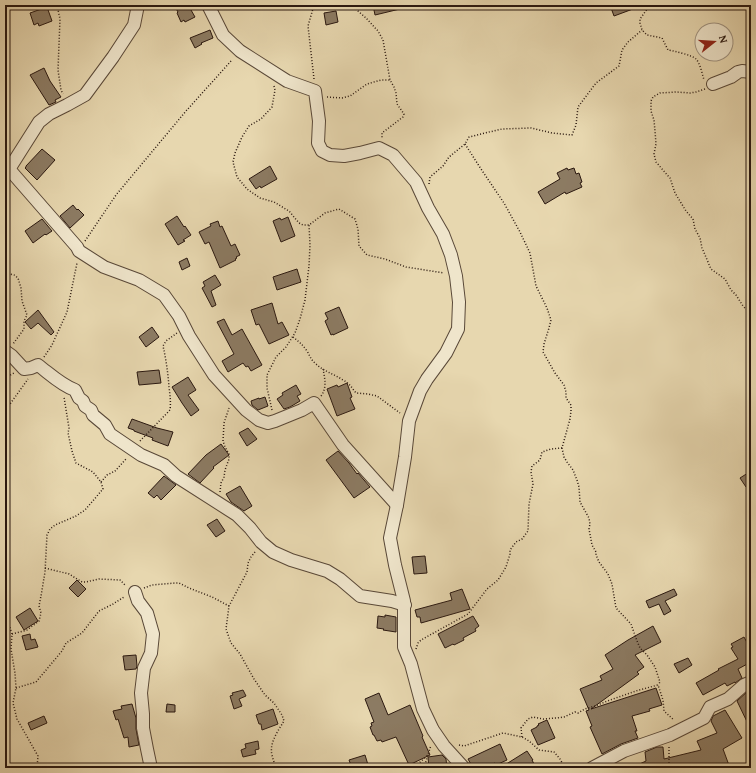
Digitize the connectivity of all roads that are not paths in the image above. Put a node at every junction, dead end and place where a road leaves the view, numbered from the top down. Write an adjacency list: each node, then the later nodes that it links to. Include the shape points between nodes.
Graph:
1 (138, 5): 5 (street, via 134,25 85,94 39,122)
2 (208, 5): 7 (street, via 223,35 240,51 287,81 315,91 319,121 318,143 322,151 330,155 344,156 379,148 393,155 416,182 451,255 459,302 458,329 446,353 426,379 409,421)
3 (751, 72): 4 (street, via 742,71)
4 (709, 86)
5 (6, 169): 7 (street, via 79,251 104,267 139,280 164,294 214,375 246,410 268,423 314,404 343,445)
6 (6, 352): 9 (street, via 24,369 38,364 68,388 75,390 85,406 105,425 110,434 141,455 164,464 176,476 237,515 273,552 327,571 360,596)
7 (397, 505): 9 (street, via 390,538)
8 (134, 592): 11 (street, via 147,613 153,634 151,653 144,668 141,693 143,728)
9 (404, 605): 12 (street, via 404,644 423,709 444,746)
10 (751, 682): 13 (street, via 728,699 710,707 704,718 674,733 624,751)
11 (152, 768)
12 (464, 768)
13 (592, 768)

